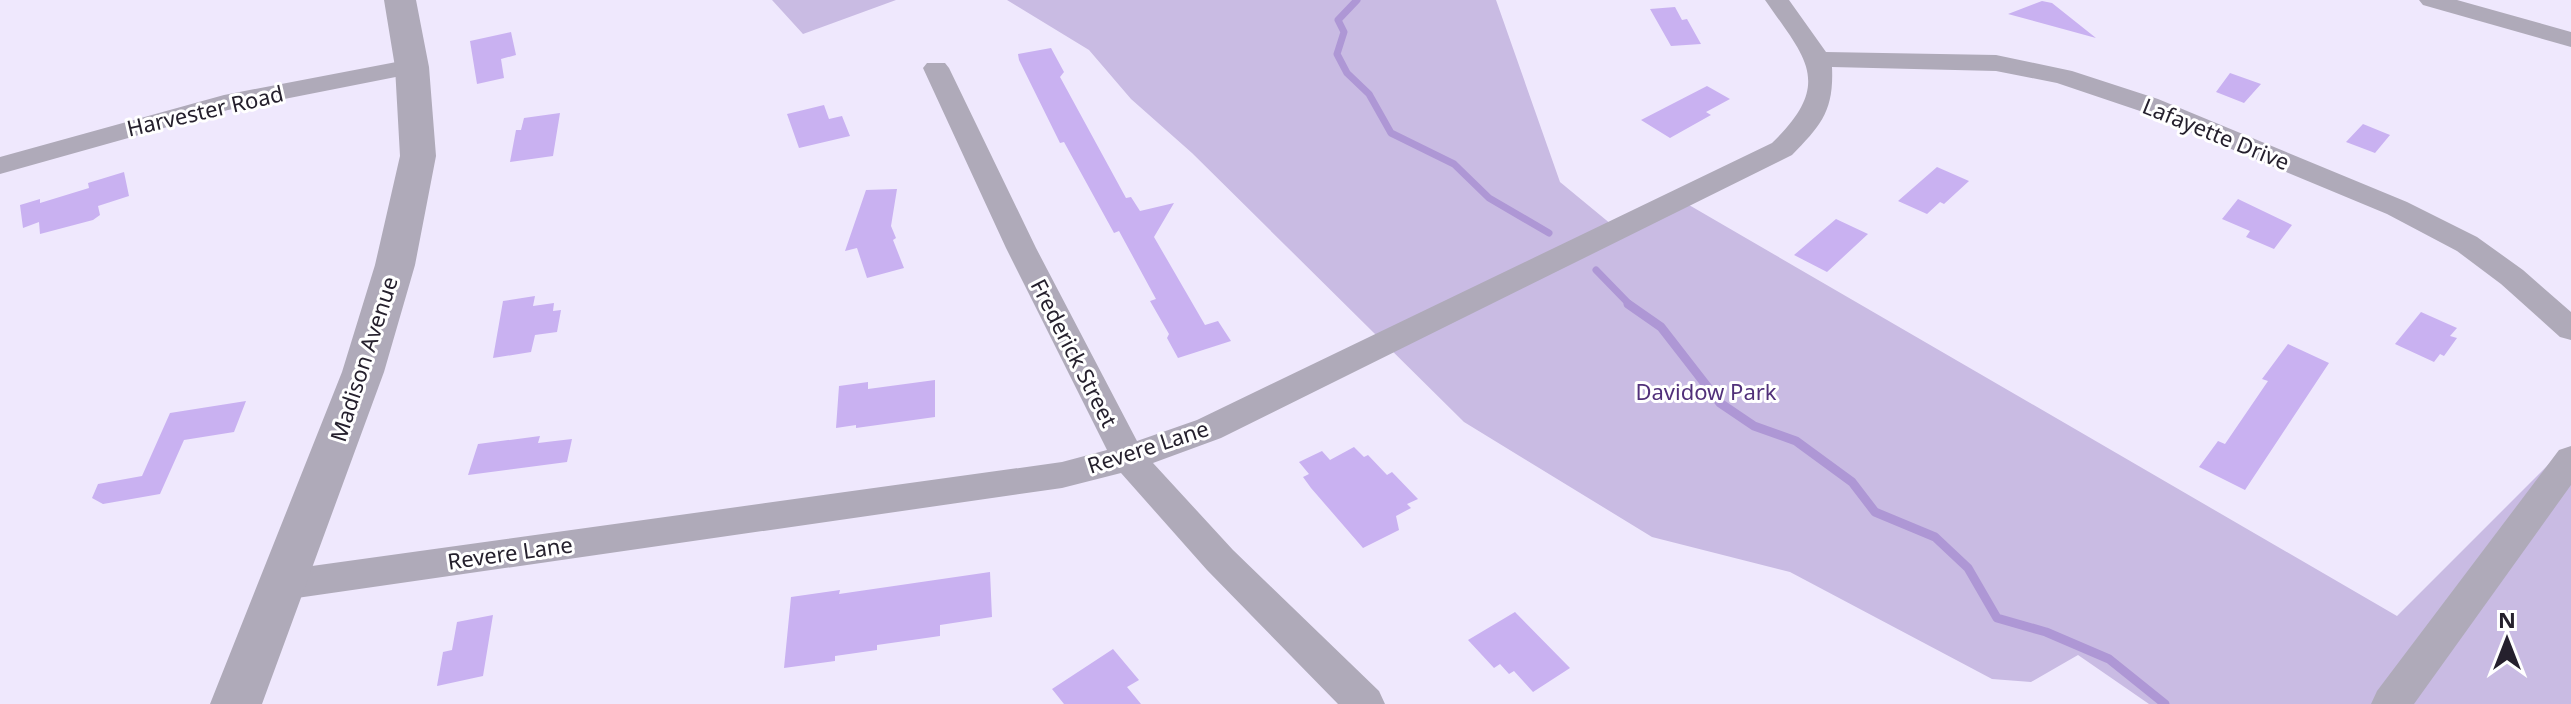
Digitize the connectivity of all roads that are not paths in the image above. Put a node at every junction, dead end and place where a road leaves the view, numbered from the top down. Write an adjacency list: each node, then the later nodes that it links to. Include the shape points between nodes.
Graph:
1 (400, 0): 6 (street, Madison Avenue)
2 (1777, 0): 5 (street)
3 (2431, 0): 4 (street)
4 (2571, 40)
5 (1819, 59): 9 (street, Lafayette Drive, via 1996,63 2063,76 2149,105 2397,208 2467,244); 10 (street, Revere Lane, via 1820,91 1810,121 1782,149 1209,429)
6 (412, 67): 8 (street, Harvester Road, via 224,103); 12 (street, Madison Avenue, via 418,156 395,265 363,372)
7 (936, 68): 10 (street, Frederick Street)
8 (0, 166)
9 (2571, 329)
10 (1128, 458): 12 (street, Revere Lane, via 1062,475); 14 (street, Frederick Street, via 1220,560)
11 (2571, 459): 15 (street)
12 (283, 585): 13 (street, Madison Avenue)
13 (236, 704)
14 (1365, 704)
15 (2391, 704)

